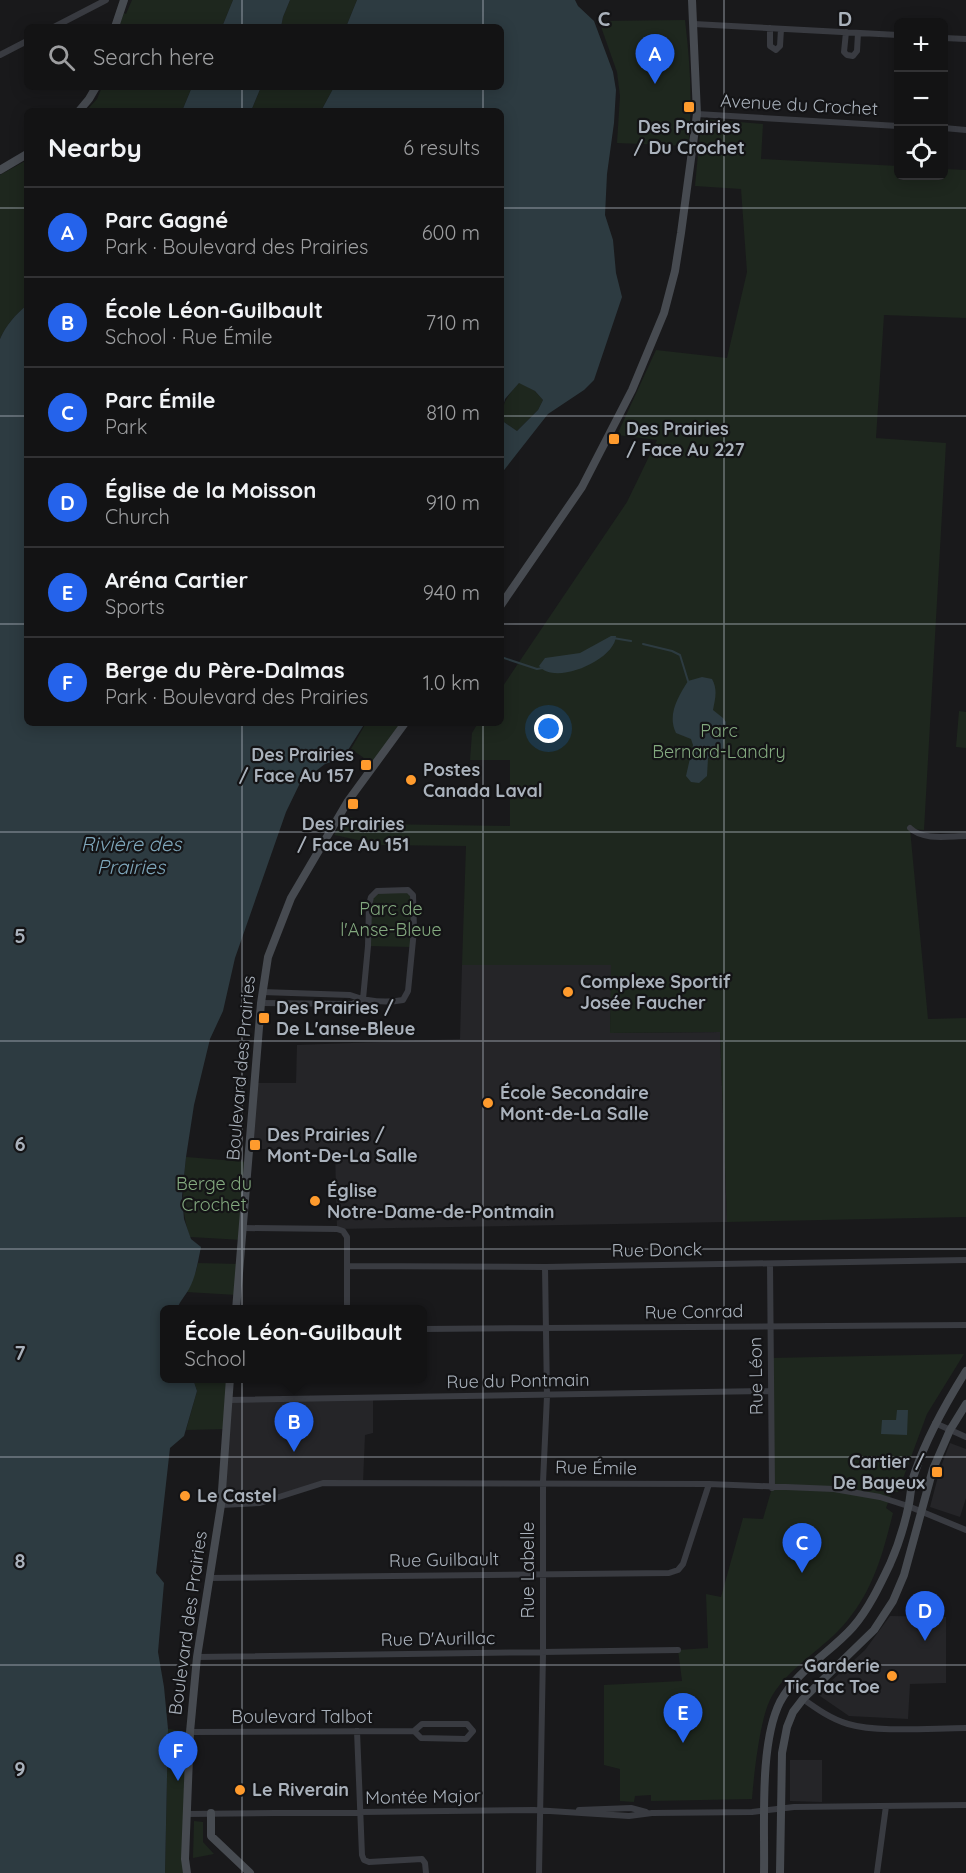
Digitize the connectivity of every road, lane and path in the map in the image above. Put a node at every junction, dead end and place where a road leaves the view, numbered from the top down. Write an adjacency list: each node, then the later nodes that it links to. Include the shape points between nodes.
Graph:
1 (106, 0): 4 (street)
2 (124, 0): 5 (street)
3 (692, 0): 6 (street)
4 (60, 24)
5 (116, 24)
6 (694, 24): 7 (street); 18 (street)
7 (770, 28): 8 (street); 8 (street, via 770,46 776,50)
8 (781, 29): 9 (street)
9 (846, 33): 10 (street); 10 (street, via 844,52 853,56)
10 (858, 33): 11 (street)
11 (894, 35)
12 (948, 38): 13 (street)
13 (966, 39)
14 (24, 43): 15 (street)
15 (0, 55)
16 (94, 90): 17 (street)
17 (82, 108)
18 (697, 114): 19 (street, Avenue du Crochet); 24 (street, via 675,271 654,340 582,487)
19 (894, 126)
20 (948, 128): 21 (street)
21 (966, 130)
22 (24, 156): 23 (street)
23 (0, 170)
24 (504, 601)
25 (403, 726): 28 (street, Boulevard des Prairies, via 348,801 291,897 268,957)
26 (910, 828): 27 (street, via 925,836)
27 (966, 836)
28 (262, 992): 29 (street, via 350,995); 30 (street, Boulevard des Prairies)
29 (363, 999): 29 (street, via 403,1000 408,991 414,930 413,895 408,890 377,891 371,897); 30 (street, via 352,1004)
30 (261, 1002): 31 (street, Boulevard des Prairies)
31 (244, 1228): 34 (street, via 337,1229 347,1237); 36 (street, Boulevard des Prairies)
32 (966, 1260): 33 (street, Rue Donck)
33 (770, 1264): 35 (street, Rue Donck); 39 (street, Rue Léon)
34 (348, 1266): 35 (street, Rue Donck); 37 (street)
35 (545, 1267): 40 (street, Rue Labelle)
36 (236, 1305)
37 (346, 1305)
38 (966, 1325): 39 (street, Rue Conrad)
39 (770, 1326): 40 (street, Rue Conrad); 44 (street, Rue Léon)
40 (545, 1328): 41 (street, Rue Conrad); 45 (street, Rue Labelle)
41 (427, 1329)
42 (966, 1371): 48 (street)
43 (230, 1383): 46 (street, Boulevard des Prairies)
44 (771, 1390): 45 (street, Rue du Pontmain); 53 (street, Rue Léon)
45 (547, 1396): 46 (street, Rue du Pontmain); 51 (street, Rue Labelle)
46 (229, 1400): 54 (street, Boulevard des Prairies)
47 (966, 1404): 49 (street)
48 (935, 1423): 49 (street); 55 (street, via 914,1474)
49 (950, 1430): 50 (street); 56 (street)
50 (966, 1437)
51 (543, 1482): 52 (street, Rue Émile); 54 (street, Rue Émile, via 323,1483 260,1503); 58 (street, Rue Labelle)
52 (709, 1484): 53 (street, Rue Émile); 58 (street, Rue Guilbault, via 678,1570)
53 (772, 1488): 55 (street, Rue Émile, via 834,1490)
54 (221, 1505): 59 (street, Boulevard des Prairies)
55 (908, 1506): 56 (street, Rue Émile); 71 (street, via 890,1563 870,1602 853,1627 811,1664 780,1702 768,1745)
56 (920, 1512): 57 (street, Rue Émile); 63 (street, via 904,1575 885,1615)
57 (966, 1530)
58 (542, 1573): 59 (street, Rue Guilbault); 61 (street, Rue Labelle)
59 (209, 1578): 62 (street, Boulevard des Prairies)
60 (678, 1650): 61 (street, Rue D'Aurillac)
61 (543, 1653): 62 (street, Rue D'Aurillac); 72 (street, Rue Labelle)
62 (197, 1657): 67 (street, Boulevard des Prairies)
63 (803, 1699): 64 (street, via 846,1724 864,1728); 70 (street, via 793,1712 784,1740)
64 (966, 1728)
65 (357, 1731): 66 (street, Boulevard Talbot); 67 (street, Boulevard Talbot); 74 (street)
66 (414, 1731): 66 (street, Boulevard Talbot, via 421,1738 466,1739 473,1731 467,1724 422,1724)
67 (190, 1732): 75 (street, Boulevard des Prairies)
68 (966, 1805): 69 (street, Montée Major)
69 (886, 1806): 70 (street, Montée Major); 82 (street)
70 (781, 1809): 71 (street, Montée Major); 81 (street)
71 (765, 1810): 72 (street, Montée Major, via 629,1816); 80 (street)
72 (539, 1811): 74 (street, Montée Major); 79 (street, Rue Labelle)
73 (211, 1813): 74 (street, Montée Major); 75 (street, Montée Major); 77 (street, via 212,1836)
74 (360, 1813): 78 (street, via 364,1860 422,1859)
75 (187, 1814): 76 (street, Boulevard des Prairies)
76 (187, 1873)
77 (250, 1873)
78 (426, 1873)
79 (539, 1873)
80 (764, 1873)
81 (780, 1873)
82 (877, 1873)

